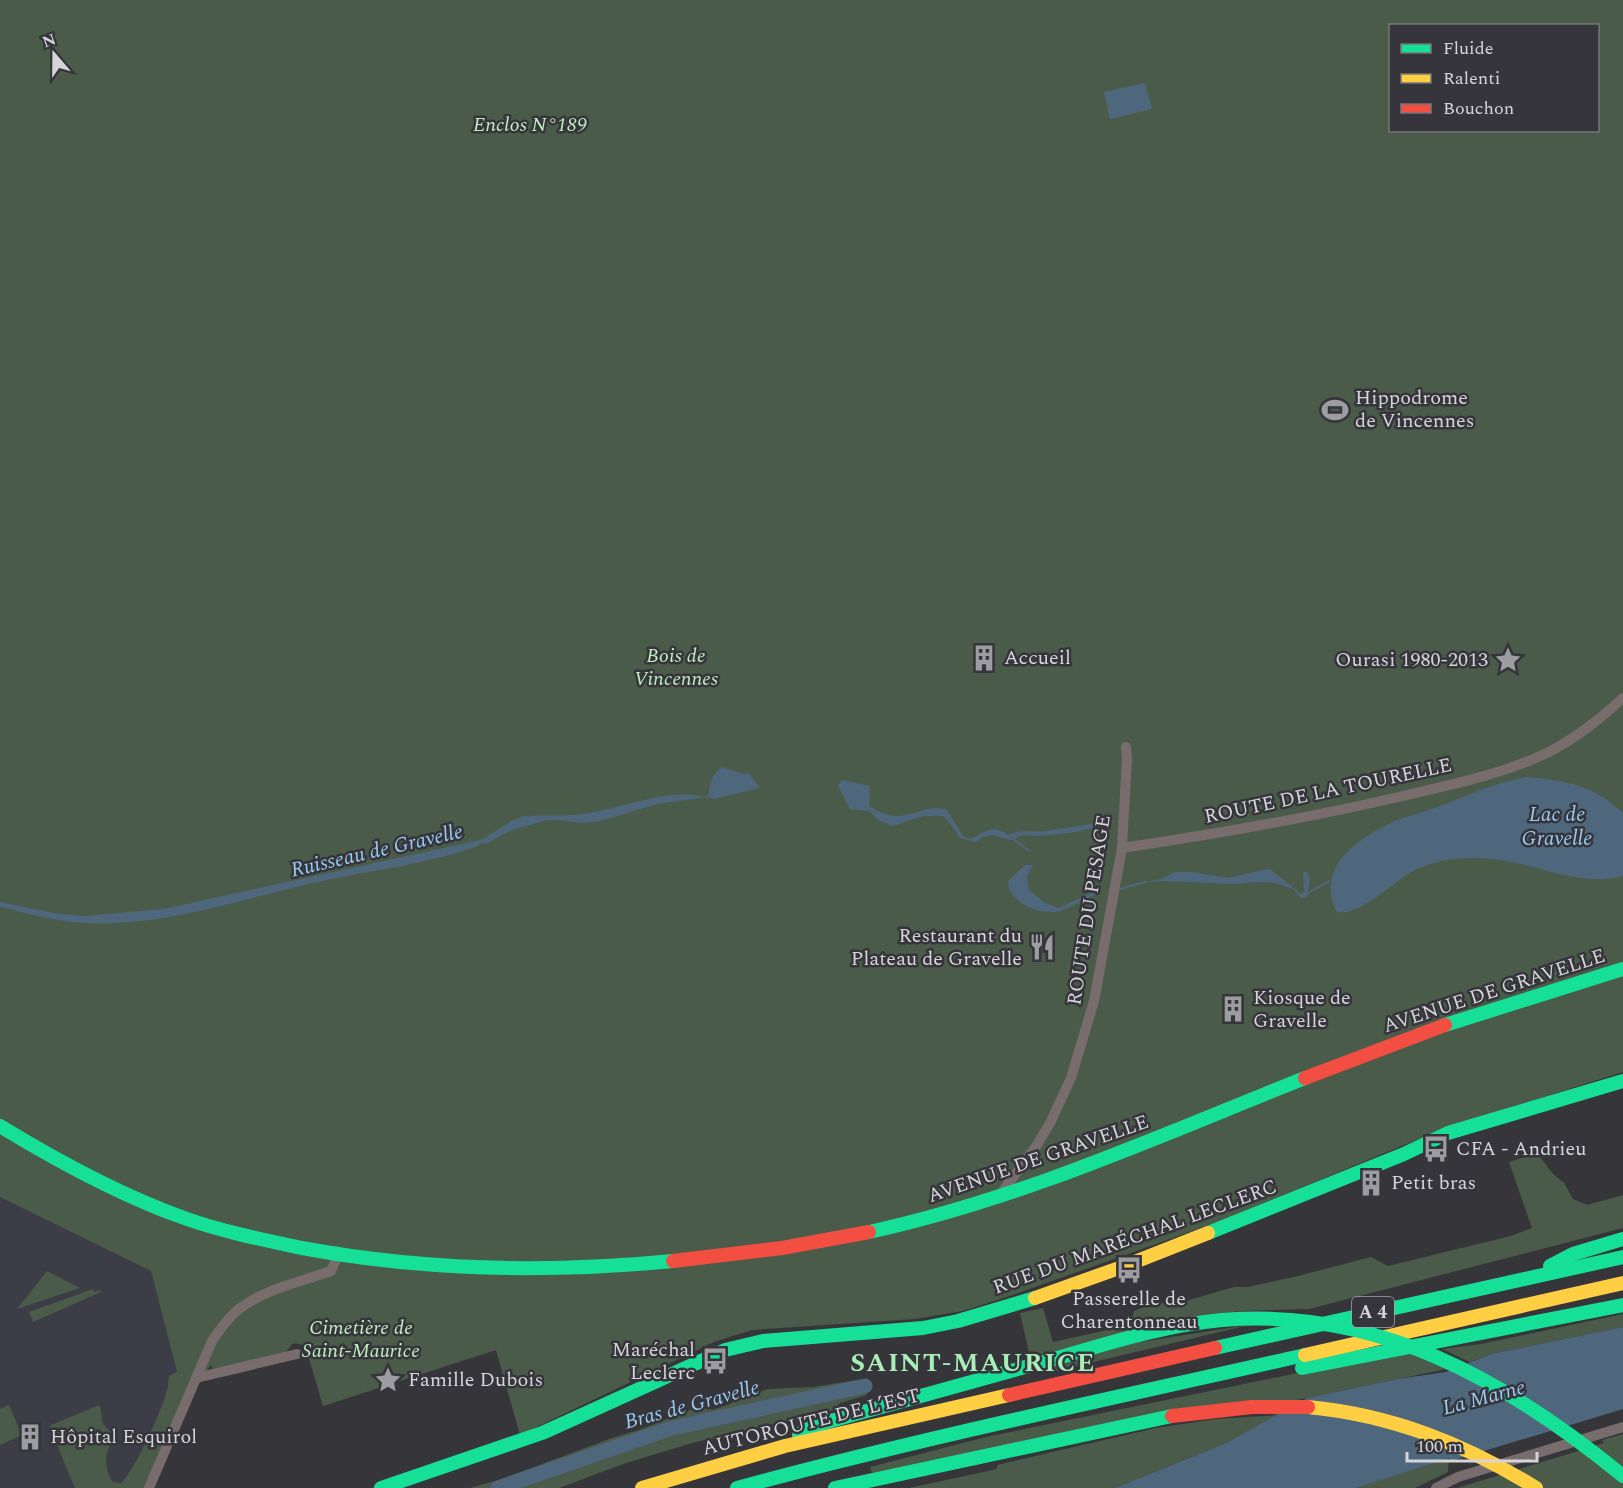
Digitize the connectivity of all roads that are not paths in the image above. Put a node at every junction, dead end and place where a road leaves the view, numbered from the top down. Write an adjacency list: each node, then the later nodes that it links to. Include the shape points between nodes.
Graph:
1 (1623, 698): 3 (street, ROUTE DE LA TOURELLE, via 1589,726 1539,757 1471,779 1252,828)
2 (1126, 747): 3 (street, ROUTE DU PESAGE)
3 (1122, 848): 7 (street, ROUTE DU PESAGE, via 1094,1001 1071,1078 1037,1145)
4 (1623, 969): 7 (main road, AVENUE DE GRAVELLE, via 1412,1036)
5 (1623, 1081): 21 (main road, RUE DU MARÉCHAL LECLERC, via 1448,1132 1404,1154 1133,1263 1017,1304 923,1328 763,1341 725,1350 542,1433)
6 (0, 1126): 9 (main road, AVENUE DE GRAVELLE, via 60,1162 194,1222)
7 (997, 1199): 9 (main road, AVENUE DE GRAVELLE, via 834,1239 690,1261 512,1270 429,1266)
8 (1623, 1239): 11 (main road, via 1573,1254)
9 (338, 1255): 15 (street, via 331,1271 256,1298 233,1314 212,1341)
10 (1623, 1257): 11 (main road, AUTOROUTE DE L’EST / A 4)
11 (1533, 1276): 18 (main road, AUTOROUTE DE L’EST / A 4)
12 (1623, 1283): 16 (main road, A 4)
13 (1623, 1305): 16 (main road, via 1192,1389)
14 (297, 1354): 15 (street)
15 (196, 1378): 20 (street)
16 (1172, 1385): 23 (main road, A 4, via 855,1456)
17 (1623, 1427): 25 (street, via 1458,1477)
18 (785, 1446): 19 (main road, bridge, via 809,1427 1133,1336 1245,1319 1325,1324 1432,1354 1529,1404); 22 (main road, AUTOROUTE DE L’EST / A 4)
19 (1623, 1476)
20 (149, 1488)
21 (381, 1488)
22 (642, 1488)
23 (737, 1488)
24 (835, 1488): 26 (main road, bridge, via 1172,1416 1263,1406 1306,1406 1380,1418 1431,1433)
25 (1436, 1488)
26 (1536, 1488)

